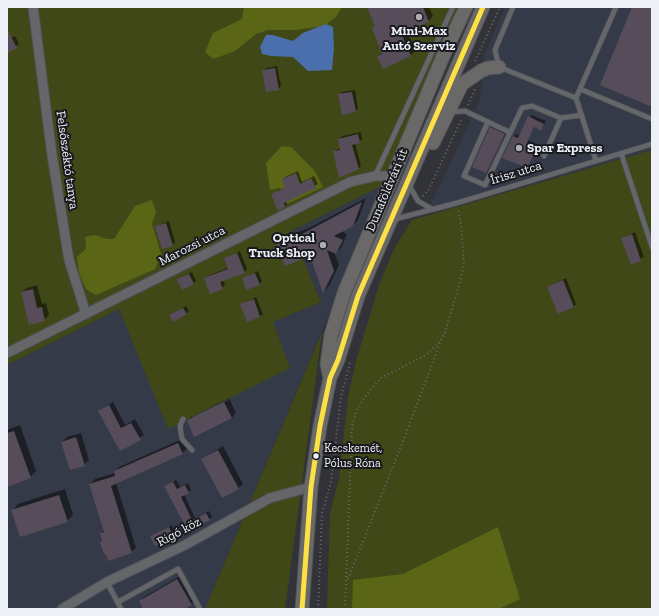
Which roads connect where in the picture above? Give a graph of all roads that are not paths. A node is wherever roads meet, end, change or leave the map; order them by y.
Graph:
1 (33, 7) edge
2 (453, 7) edge
3 (466, 7) edge
4 (483, 7) edge
5 (513, 7) edge
6 (616, 7) edge
7 (499, 67) junction
8 (580, 89) junction
9 (576, 98) junction
10 (448, 112) junction
11 (582, 115) junction
12 (561, 118) junction
13 (652, 119) edge
14 (488, 122) junction
15 (509, 132) junction
16 (426, 137) junction
17 (652, 144) edge
18 (621, 153) junction
19 (544, 156) dead end
20 (596, 161) junction
21 (375, 176) junction
22 (393, 176) junction
23 (409, 177) junction
24 (432, 209) junction
25 (391, 219) junction
26 (652, 247) edge
27 (86, 314) junction
28 (7, 353) edge
29 (330, 378) junction
30 (183, 419) dead end
31 (192, 450) dead end
32 (311, 487) junction
33 (107, 582) junction
34 (118, 602) junction
35 (62, 609) edge
36 (122, 609) edge
37 (200, 609) edge
38 (302, 609) edge

1 - 27 street, Felsőszéktó tanya
2 - 21 lane
3 - 22 main road, Dunaföldvári út
4 - 16 main road, Dunaföldvári út
5 - 7 lane
6 - 8 lane
7 - 9 lane
7 - 10 main road
8 - 9 lane
8 - 13 lane
9 - 11 lane
10 - 14 lane
10 - 23 main road
11 - 12 lane
11 - 20 lane
12 - 15 lane
12 - 19 lane
14 - 15 lane
14 - 15 lane
16 - 22 main road
16 - 23 main road, Dunaföldvári út
17 - 18 lane, Írisz utca
18 - 20 lane, Írisz utca
18 - 26 lane
20 - 24 lane, Írisz utca
21 - 22 street, Marozsi utca
21 - 27 street, Marozsi utca
22 - 29 main road, Dunaföldvári út
23 - 24 lane
23 - 25 main road, Dunaföldvári út
24 - 25 lane, Írisz utca
25 - 29 main road, Dunaföldvári út
27 - 28 street, Marozsi utca
29 - 32 main road, Dunaföldvári út
30 - 31 lane
32 - 33 street, Rigó köz
32 - 38 main road, Dunaföldvári út
33 - 34 lane
33 - 35 street, Rigó köz
34 - 36 lane
34 - 37 lane

